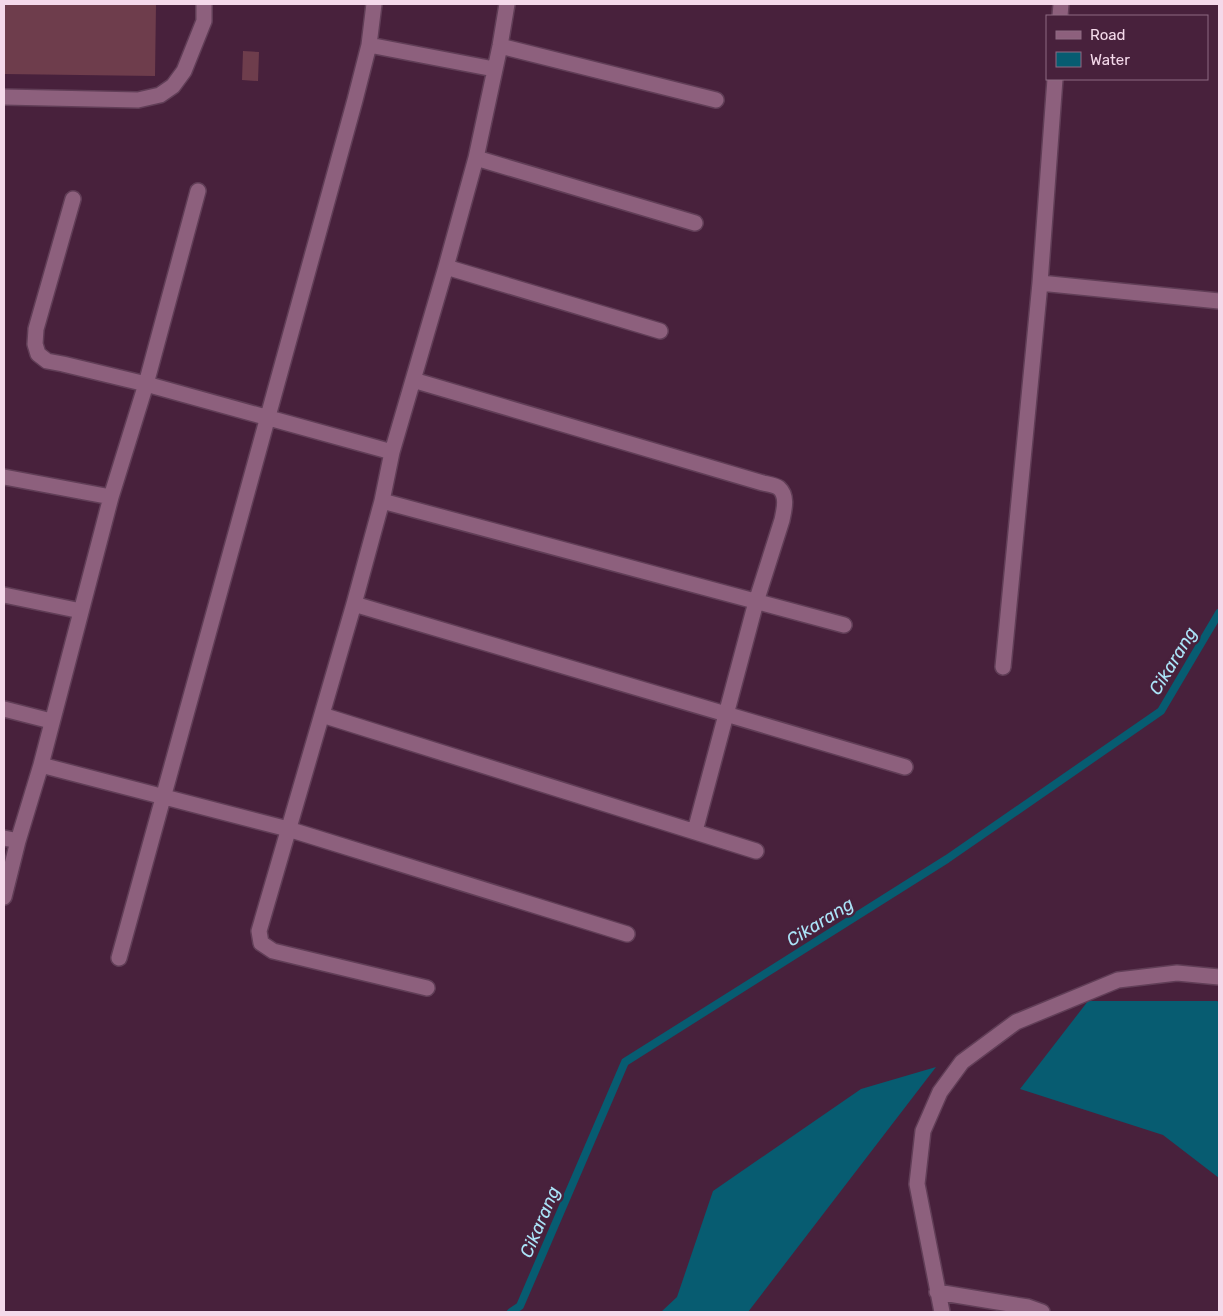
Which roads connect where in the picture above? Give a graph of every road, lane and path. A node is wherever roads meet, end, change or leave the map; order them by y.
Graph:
1 (204, 4) edge
2 (374, 4) edge
3 (507, 4) edge
4 (368, 45) junction
5 (500, 46) junction
6 (494, 69) junction
7 (1055, 80) edge
8 (4, 98) edge
9 (716, 100) dead end
10 (476, 158) junction
11 (198, 191) dead end
12 (73, 199) dead end
13 (695, 223) dead end
14 (446, 267) junction
15 (1040, 283) junction
16 (1219, 301) edge
17 (660, 331) dead end
18 (413, 380) junction
19 (146, 384) junction
20 (267, 417) junction
21 (392, 452) junction
22 (4, 477) edge
23 (111, 497) junction
24 (382, 502) junction
25 (4, 595) edge
26 (756, 602) junction
27 (354, 604) junction
28 (81, 611) junction
29 (844, 624) dead end
30 (1003, 667) dead end
31 (4, 709) edge
32 (726, 714) junction
33 (322, 715) junction
34 (51, 721) junction
35 (41, 765) junction
36 (905, 768) dead end
37 (164, 796) junction
38 (288, 829) junction
39 (695, 831) junction
40 (11, 840) edge
41 (756, 851) dead end
42 (4, 897) edge
43 (627, 934) dead end
44 (119, 958) dead end
45 (1219, 977) edge
46 (427, 988) dead end
47 (937, 1292) junction
48 (942, 1312) edge
49 (1042, 1312) edge

1 - 8 street
2 - 4 street
3 - 5 street
4 - 6 street
4 - 20 street
5 - 6 street
5 - 9 street
6 - 10 street
7 - 15 street
10 - 13 street
10 - 14 street
11 - 19 street
12 - 19 street
14 - 17 street
14 - 18 street
15 - 16 street
15 - 30 street
18 - 21 street
18 - 26 street
19 - 20 street
19 - 23 street
20 - 21 street
20 - 37 street
21 - 24 street
22 - 23 street
23 - 28 street
24 - 26 street
24 - 27 street
25 - 28 street
26 - 29 street
26 - 32 street
27 - 32 street
27 - 33 street
28 - 34 street
31 - 34 street
32 - 36 street
32 - 39 street
33 - 38 street
33 - 39 street
34 - 35 street
35 - 37 street
35 - 40 street
37 - 38 street
37 - 44 street
38 - 43 street
38 - 46 street
39 - 41 street
40 - 42 street
45 - 47 street
47 - 48 street
47 - 49 street

